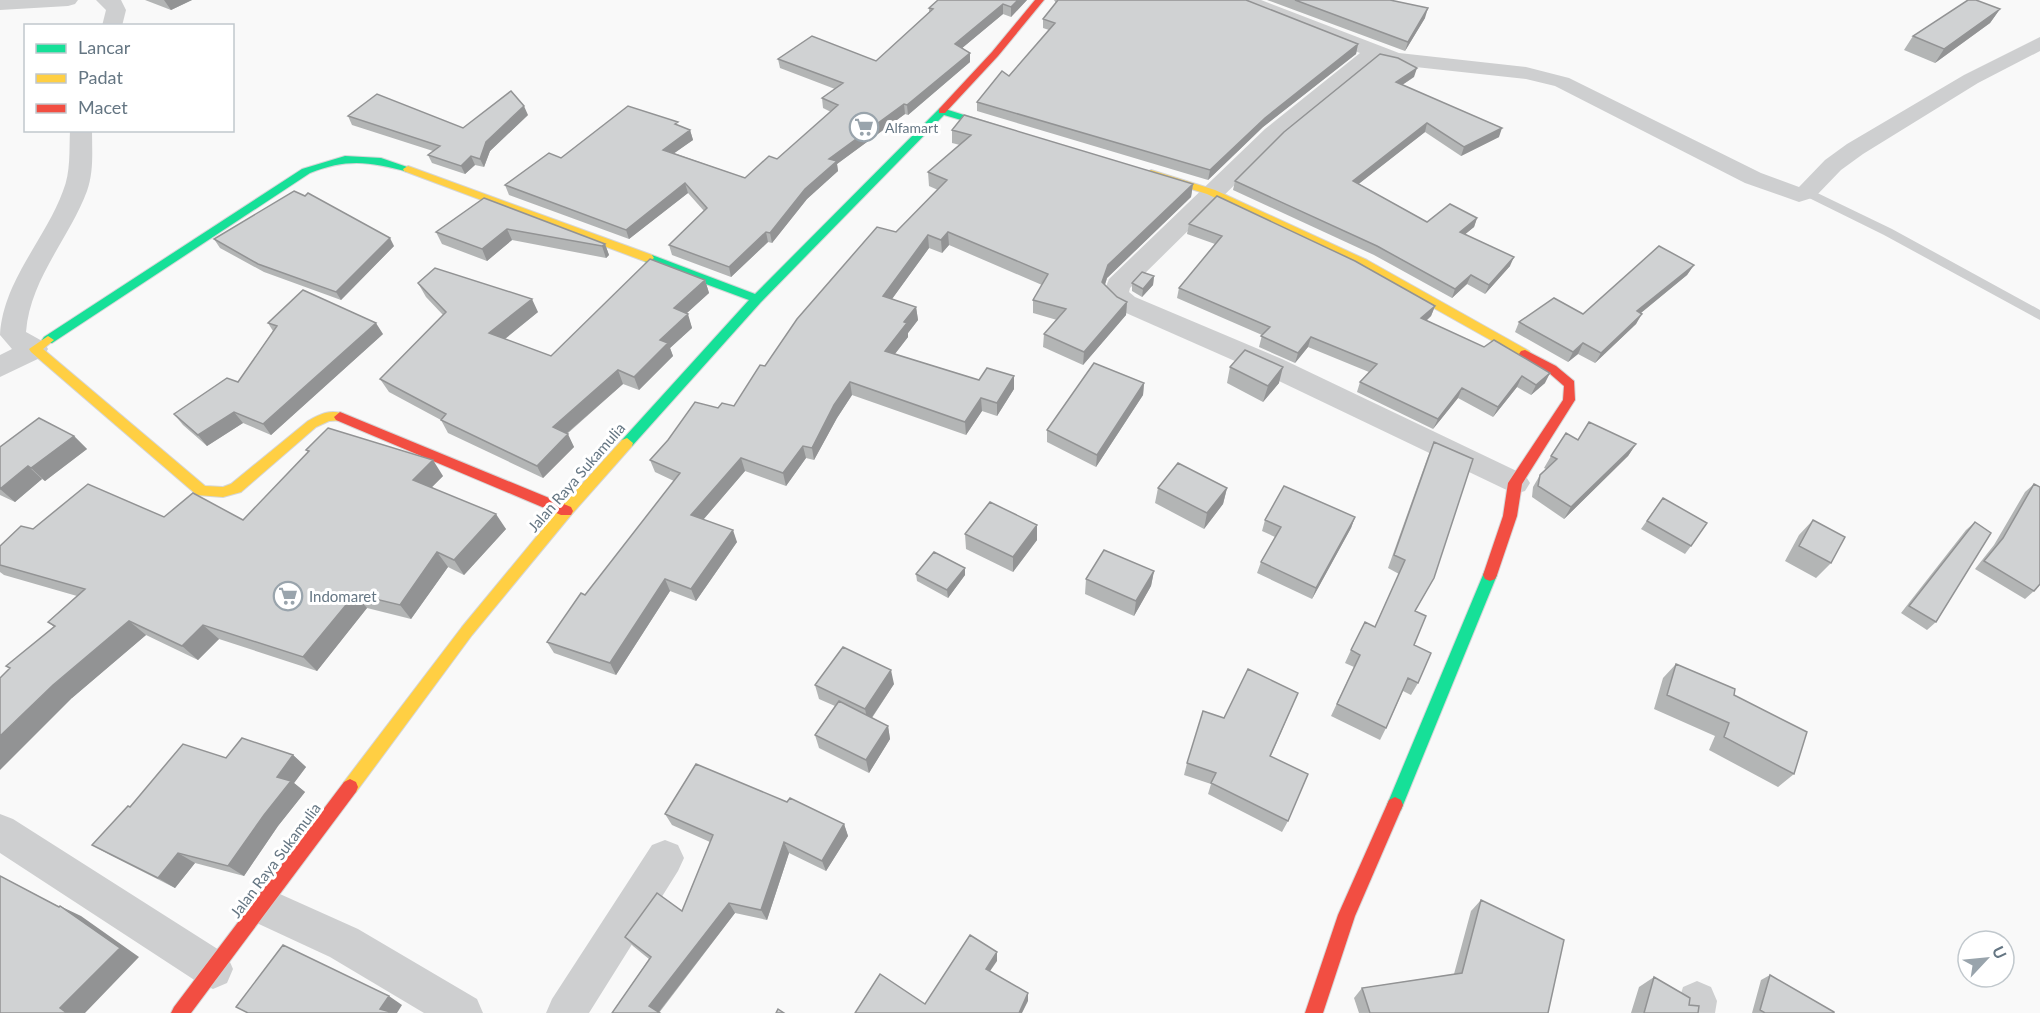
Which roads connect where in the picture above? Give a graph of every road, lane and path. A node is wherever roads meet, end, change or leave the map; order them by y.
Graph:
1 (68, 0) edge
2 (106, 0) edge
3 (1040, 0) edge
4 (1244, 0) edge
5 (0, 4) edge
6 (112, 24) edge
7 (2040, 43) edge
8 (1374, 52) junction
9 (942, 111) junction
10 (81, 132) edge
11 (1020, 134) edge
12 (1132, 168) edge
13 (1211, 192) junction
14 (1807, 192) junction
15 (758, 299) junction
16 (2040, 316) edge
17 (35, 349) junction
18 (0, 367) edge
19 (1515, 483) junction
20 (566, 512) junction
21 (0, 832) edge
22 (665, 858) dead end
23 (262, 906) junction
24 (213, 969) junction
25 (180, 1013) edge
26 (464, 1013) edge
27 (566, 1013) edge
28 (1314, 1013) edge

1 - 5 street
2 - 6 street
3 - 9 street, Jalan Raya Sukamulia
4 - 8 street
7 - 14 street
8 - 13 street
8 - 14 street
9 - 11 street
9 - 15 street, Jalan Raya Sukamulia
10 - 17 street
12 - 13 street
13 - 19 street
13 - 19 street
14 - 16 lane
15 - 17 street
15 - 20 street, Jalan Raya Sukamulia
17 - 18 street
17 - 20 street
19 - 28 street
20 - 23 street, Jalan Raya Sukamulia
21 - 24 street
22 - 27 street
23 - 24 street, Jalan Raya Sukamulia
23 - 26 street
24 - 25 street, Jalan Raya Sukamulia

